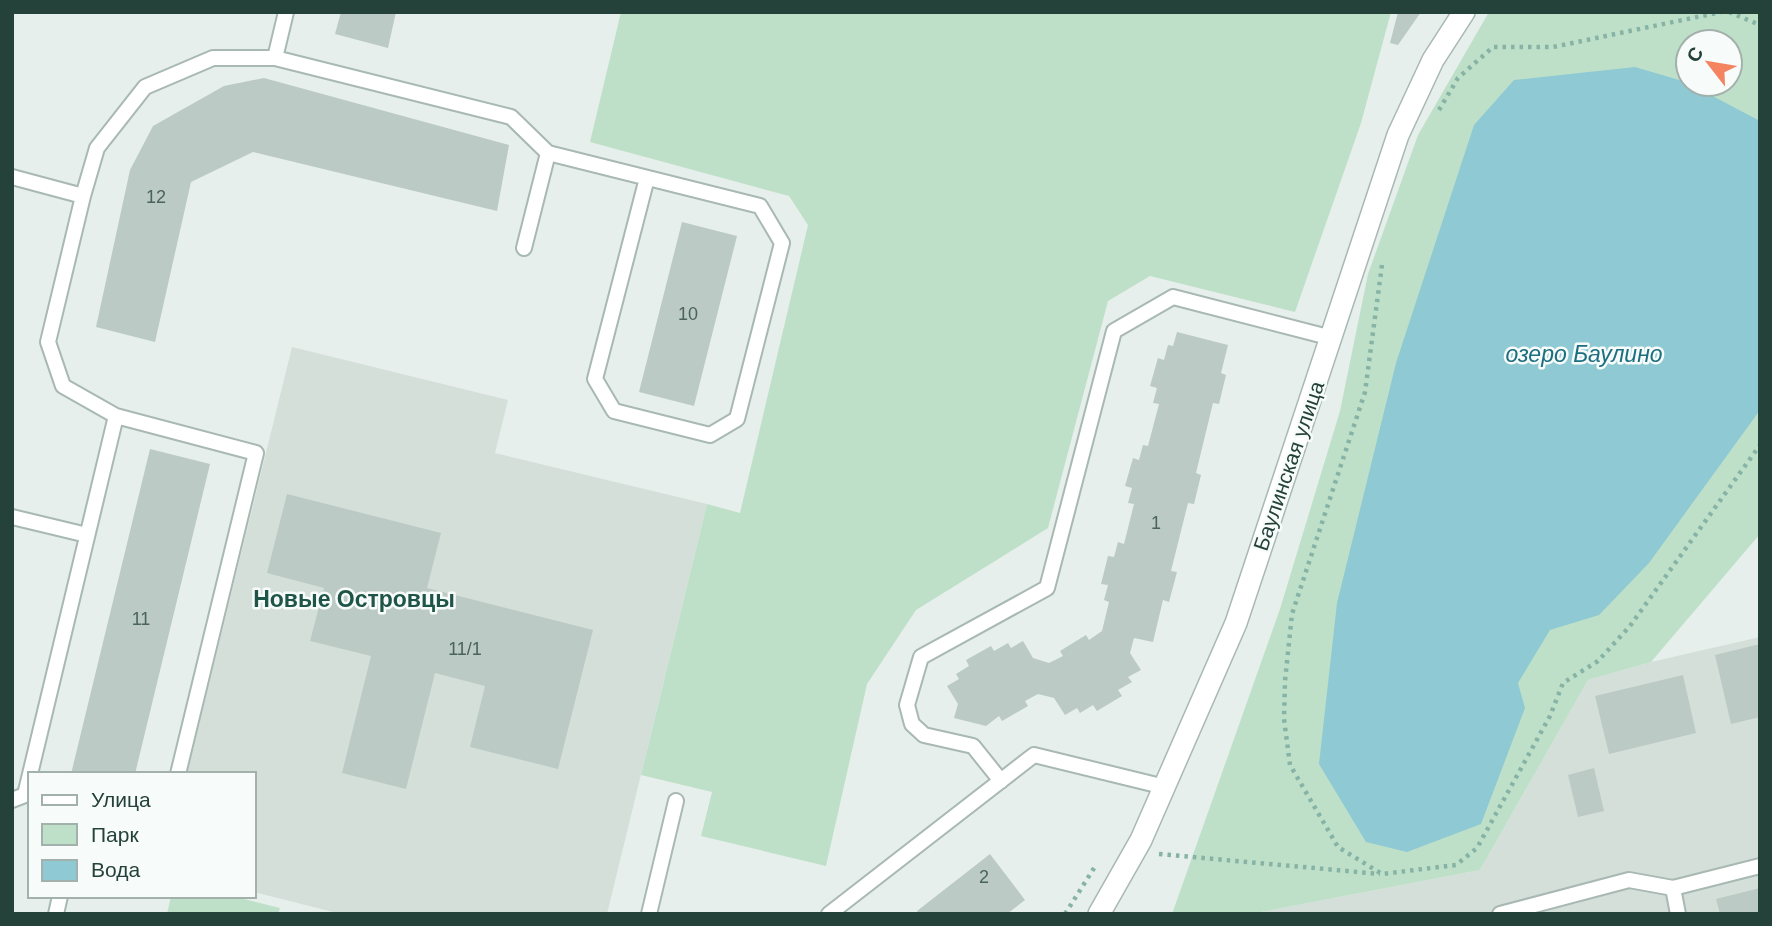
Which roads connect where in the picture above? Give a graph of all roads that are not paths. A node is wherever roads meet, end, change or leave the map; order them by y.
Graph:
1 (286, 12) edge
2 (1464, 12) edge
3 (275, 58) junction
4 (548, 153) junction
5 (12, 177) edge
6 (647, 178) junction
7 (83, 197) junction
8 (524, 248) dead end
9 (1332, 338) junction
10 (116, 416) junction
11 (12, 517) edge
12 (87, 535) junction
13 (28, 772) edge
14 (178, 772) edge
15 (28, 773) edge
16 (1001, 781) junction
17 (1165, 787) junction
18 (22, 797) edge
19 (676, 801) dead end
20 (1760, 866) edge
21 (1673, 888) junction
22 (649, 914) edge
23 (830, 914) edge
24 (1098, 914) edge
25 (1500, 914) edge
26 (1678, 914) edge

1 - 3 lane
2 - 9 street, Баулинская улица
3 - 4 lane
3 - 7 lane
4 - 6 lane
4 - 8 lane
5 - 7 lane
6 - 6 lane
7 - 10 lane
9 - 16 lane
9 - 17 street, Баулинская улица
10 - 12 lane
10 - 14 lane
11 - 12 lane
12 - 13 lane
15 - 18 lane
16 - 17 lane
16 - 23 lane
17 - 24 street, Баулинская улица
19 - 22 lane
20 - 21 lane
21 - 25 lane
21 - 26 lane

